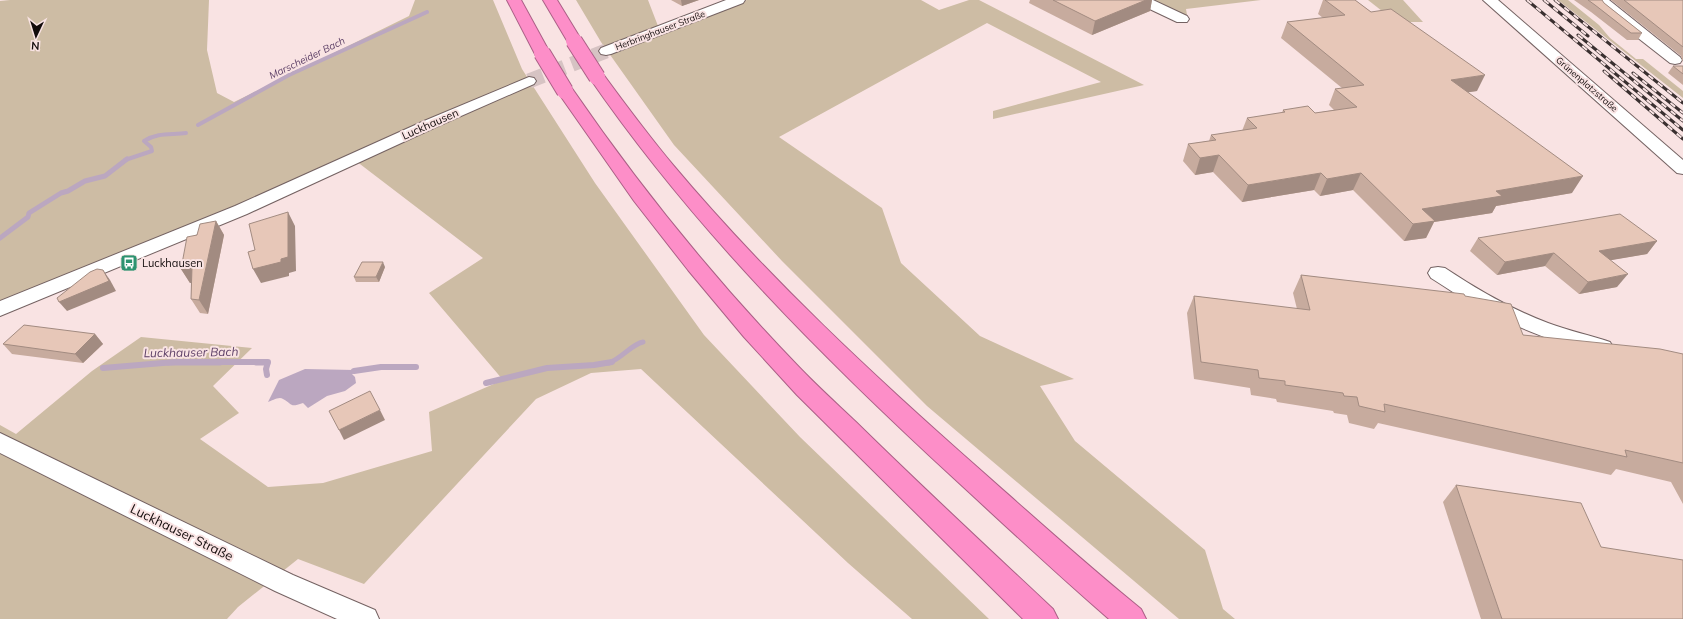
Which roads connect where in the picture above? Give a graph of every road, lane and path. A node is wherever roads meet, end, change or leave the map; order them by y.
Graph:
1 (514, 0) edge
2 (550, 0) edge
3 (738, 0) edge
4 (1142, 0) edge
5 (1490, 0) edge
6 (1602, 0) edge
7 (1182, 19) dead end
8 (606, 51) tunnel mouth
9 (1676, 60) dead end
10 (530, 81) tunnel mouth
11 (1683, 169) edge
12 (1438, 273) dead end
13 (0, 309) edge
14 (1624, 351) edge
15 (0, 442) edge
16 (366, 619) edge
17 (1043, 619) edge
18 (1131, 619) edge

1 - 17 highway, bridge
2 - 18 highway, bridge
3 - 8 street, Herbringhauser Straße
4 - 7 street
5 - 11 street, Grünenplatzstraße
6 - 9 street
10 - 13 street, Luckhausen
12 - 14 street
15 - 16 street, Luckhauser Straße

